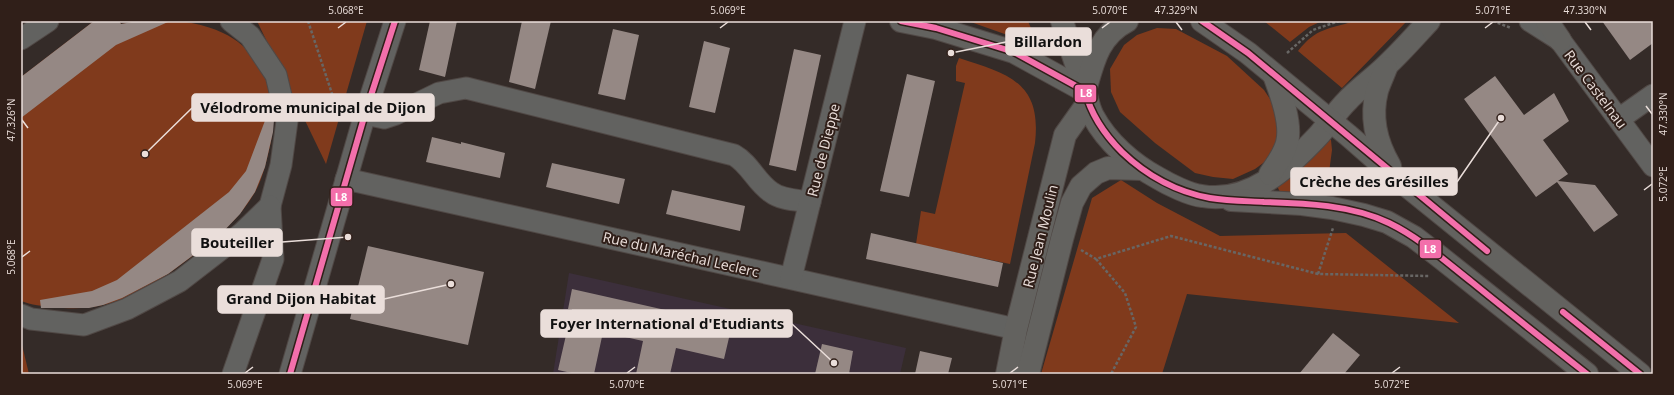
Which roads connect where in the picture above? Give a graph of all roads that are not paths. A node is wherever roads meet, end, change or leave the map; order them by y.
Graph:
1 (48, 21) edge
2 (231, 21) edge
3 (394, 21) edge
4 (855, 21) edge
5 (901, 21) edge
6 (1062, 21) edge
7 (1127, 21) edge
8 (1202, 21) edge
9 (1429, 21) edge
10 (1530, 21) edge
11 (1547, 21) edge
12 (21, 39) edge
13 (1560, 40) junction
14 (1387, 65) junction
15 (1274, 75) junction
16 (1653, 95) edge
17 (1086, 97) junction
18 (365, 114) junction
19 (1620, 120) junction
20 (1331, 121) junction
21 (1653, 166) edge
22 (1142, 169) junction
23 (1397, 178) junction
24 (346, 179) junction
25 (1264, 181) junction
26 (1202, 196) junction
27 (810, 202) junction
28 (270, 206) junction
29 (792, 278) junction
30 (21, 315) edge
31 (1016, 329) junction
32 (233, 374) edge
33 (290, 374) edge
34 (1007, 374) edge
35 (1028, 374) edge
36 (1587, 374) edge
37 (1640, 374) edge

1 - 12 street
2 - 28 street
3 - 18 street
4 - 27 street, Rue de Dieppe
5 - 17 main road
6 - 17 main road
7 - 17 main road, Rue Jean Moulin
8 - 15 main road
9 - 14 main road
10 - 13 street, Rue Castelnau
11 - 13 main road
13 - 19 street, Rue Castelnau
14 - 20 main road
14 - 23 main road
15 - 20 main road
15 - 25 main road
16 - 19 street
17 - 22 main road
17 - 31 main road, Rue Jean Moulin
18 - 24 street
18 - 27 street
19 - 21 street, Rue Castelnau
20 - 23 main road
20 - 25 main road
22 - 26 main road
22 - 35 main road, Rue Jean Moulin
23 - 37 main road
24 - 29 street, Rue du Maréchal Leclerc
24 - 33 street
25 - 26 main road
26 - 36 main road
27 - 29 street, Rue de Dieppe
28 - 30 street
28 - 32 street
29 - 31 street, Rue du Maréchal Leclerc
31 - 34 main road, Rue Jean Moulin

